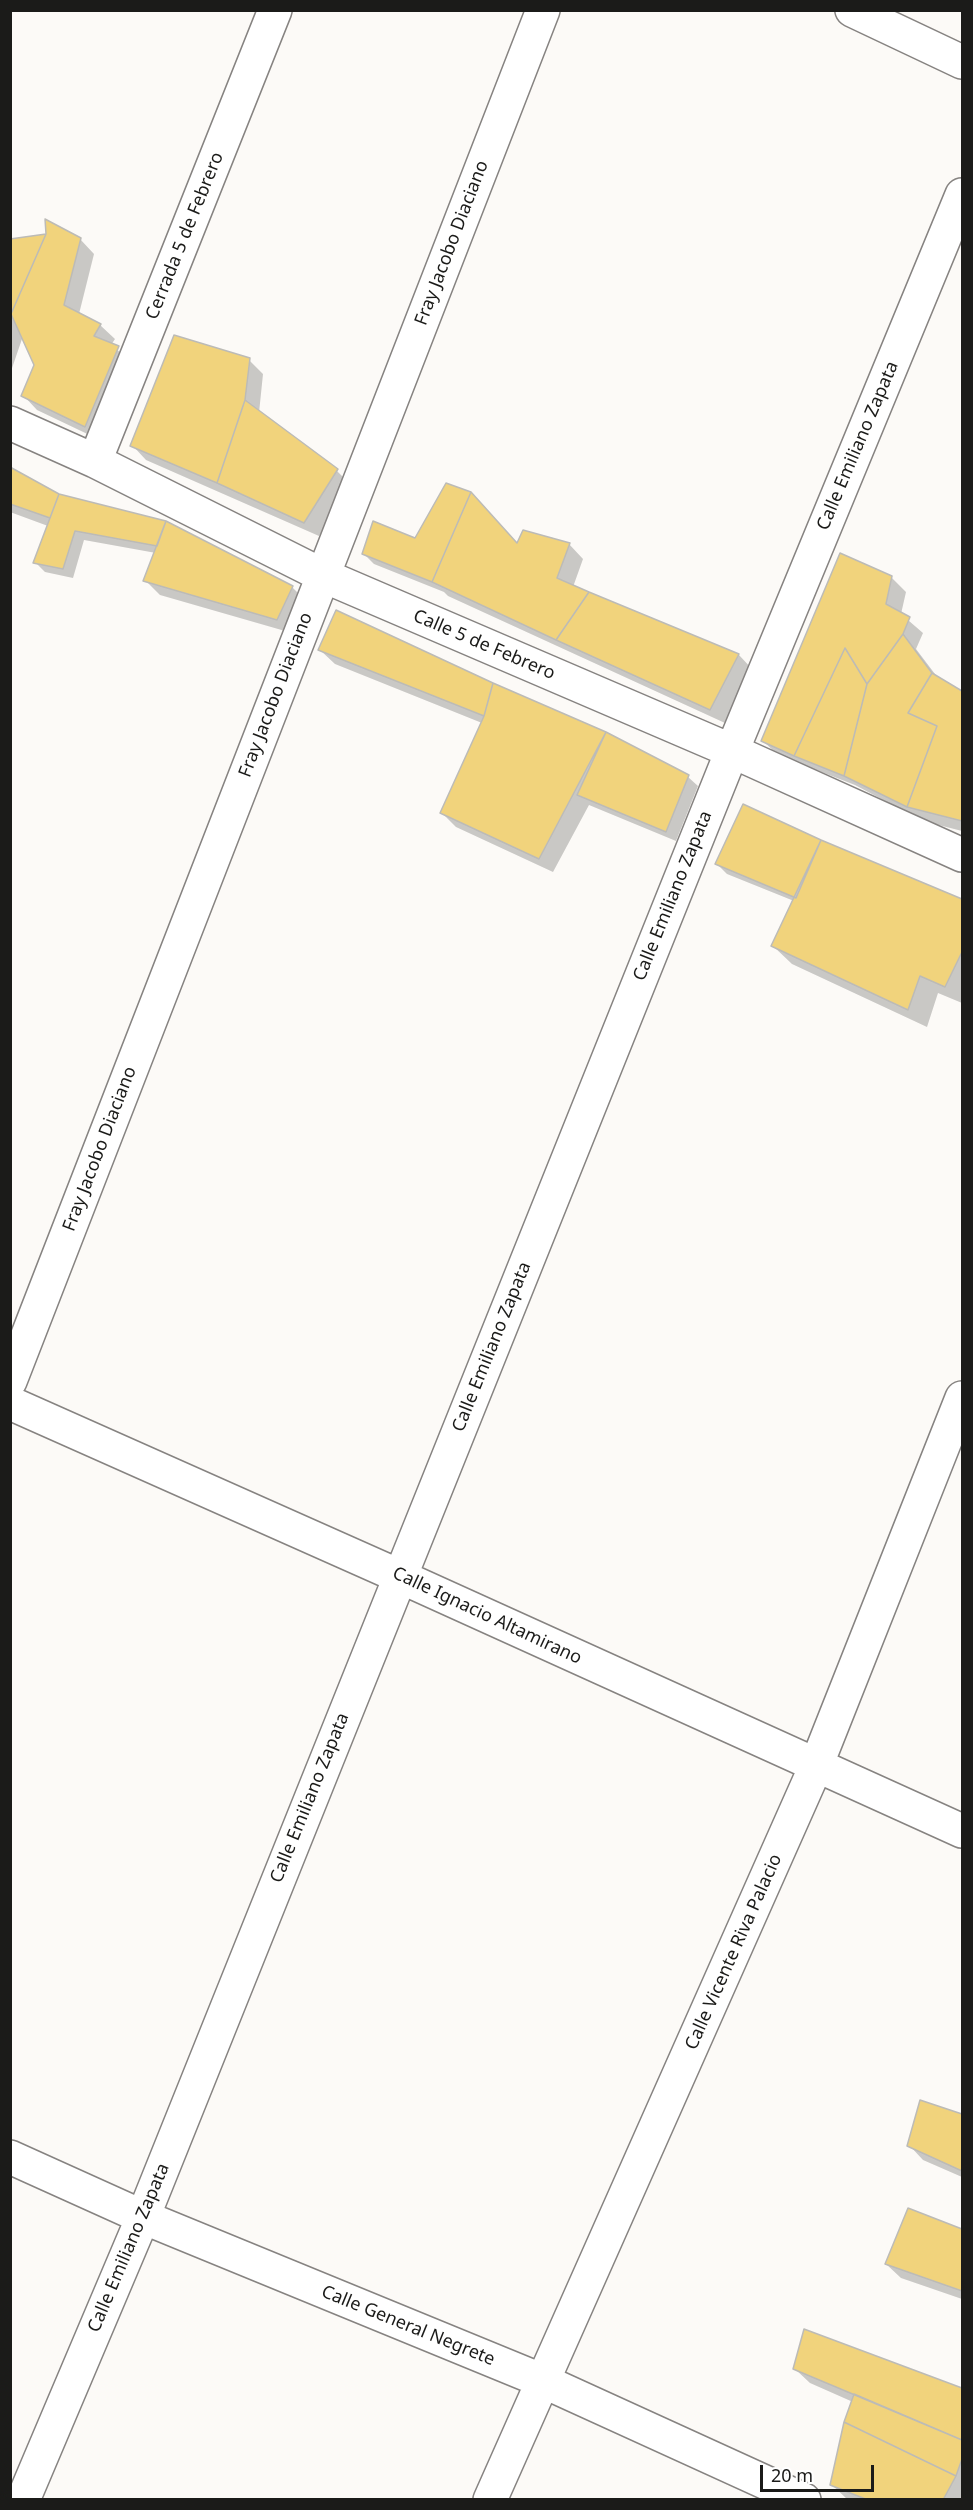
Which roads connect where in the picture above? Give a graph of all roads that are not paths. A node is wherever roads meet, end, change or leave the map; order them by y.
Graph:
1 (275, 10) edge
2 (543, 10) edge
3 (852, 10) edge
4 (963, 62) edge
5 (963, 195) edge
6 (10, 423) edge
7 (94, 461) junction
8 (322, 575) junction
9 (732, 751) junction
10 (963, 855) edge
11 (10, 1381) edge
12 (963, 1398) edge
13 (10, 1403) edge
14 (399, 1575) junction
15 (816, 1766) junction
16 (963, 1832) edge
17 (10, 2157) edge
18 (142, 2217) junction
19 (543, 2381) junction
20 (23, 2499) edge
21 (490, 2499) edge
22 (804, 2499) edge

1 - 7 street, Cerrada 5 de Febrero
2 - 8 street, Fray Jacobo Diaciano
3 - 4 street
5 - 9 street, Calle Emiliano Zapata
6 - 7 street, Calle 5 de Febrero
7 - 8 street, Calle 5 de Febrero
8 - 9 street, Calle 5 de Febrero
8 - 11 street, Fray Jacobo Diaciano
9 - 10 street, Calle 5 de Febrero
9 - 14 street, Calle Emiliano Zapata
12 - 15 street, Calle Vicente Riva Palacio
13 - 14 street, Calle Ignacio Altamirano
14 - 15 street, Calle Ignacio Altamirano
14 - 18 street, Calle Emiliano Zapata
15 - 16 street, Calle Ignacio Altamirano
15 - 19 street, Calle Vicente Riva Palacio
17 - 18 street, Calle General Negrete
18 - 19 street, Calle General Negrete
18 - 20 street, Calle Emiliano Zapata
19 - 21 street, Calle Vicente Riva Palacio
19 - 22 street, Calle General Negrete

